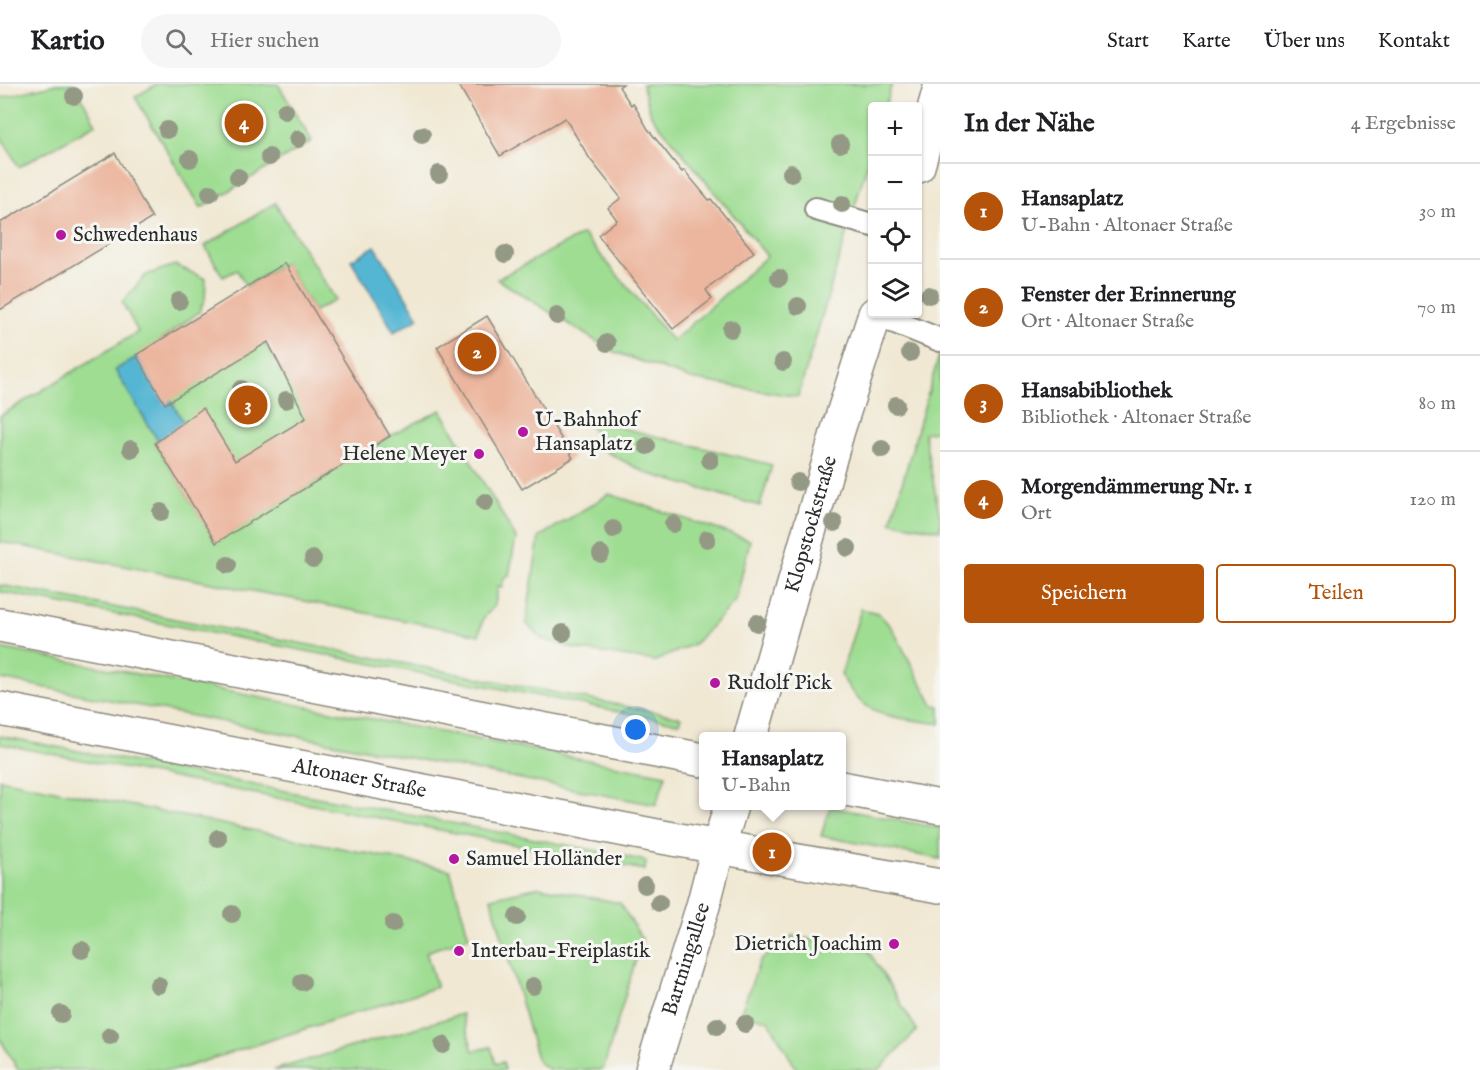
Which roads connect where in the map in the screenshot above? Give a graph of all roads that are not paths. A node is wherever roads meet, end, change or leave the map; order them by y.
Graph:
1 (940, 88) edge
2 (921, 156) edge
3 (816, 209) dead end
4 (868, 224) edge
5 (874, 318) edge
6 (887, 318) edge
7 (940, 340) edge
8 (0, 624) edge
9 (0, 709) edge
10 (752, 732) edge
11 (699, 759) edge
12 (846, 789) edge
13 (940, 807) edge
14 (730, 810) edge
15 (718, 848) junction
16 (940, 886) edge
17 (652, 1070) edge

1 - 2 main road
3 - 4 lane
5 - 10 main road, Klopstockstraße
6 - 7 lane
8 - 11 main road
9 - 15 main road, Altonaer Straße
12 - 13 main road
14 - 15 main road
15 - 16 main road, Altonaer Straße
15 - 17 main road, Bartningallee

